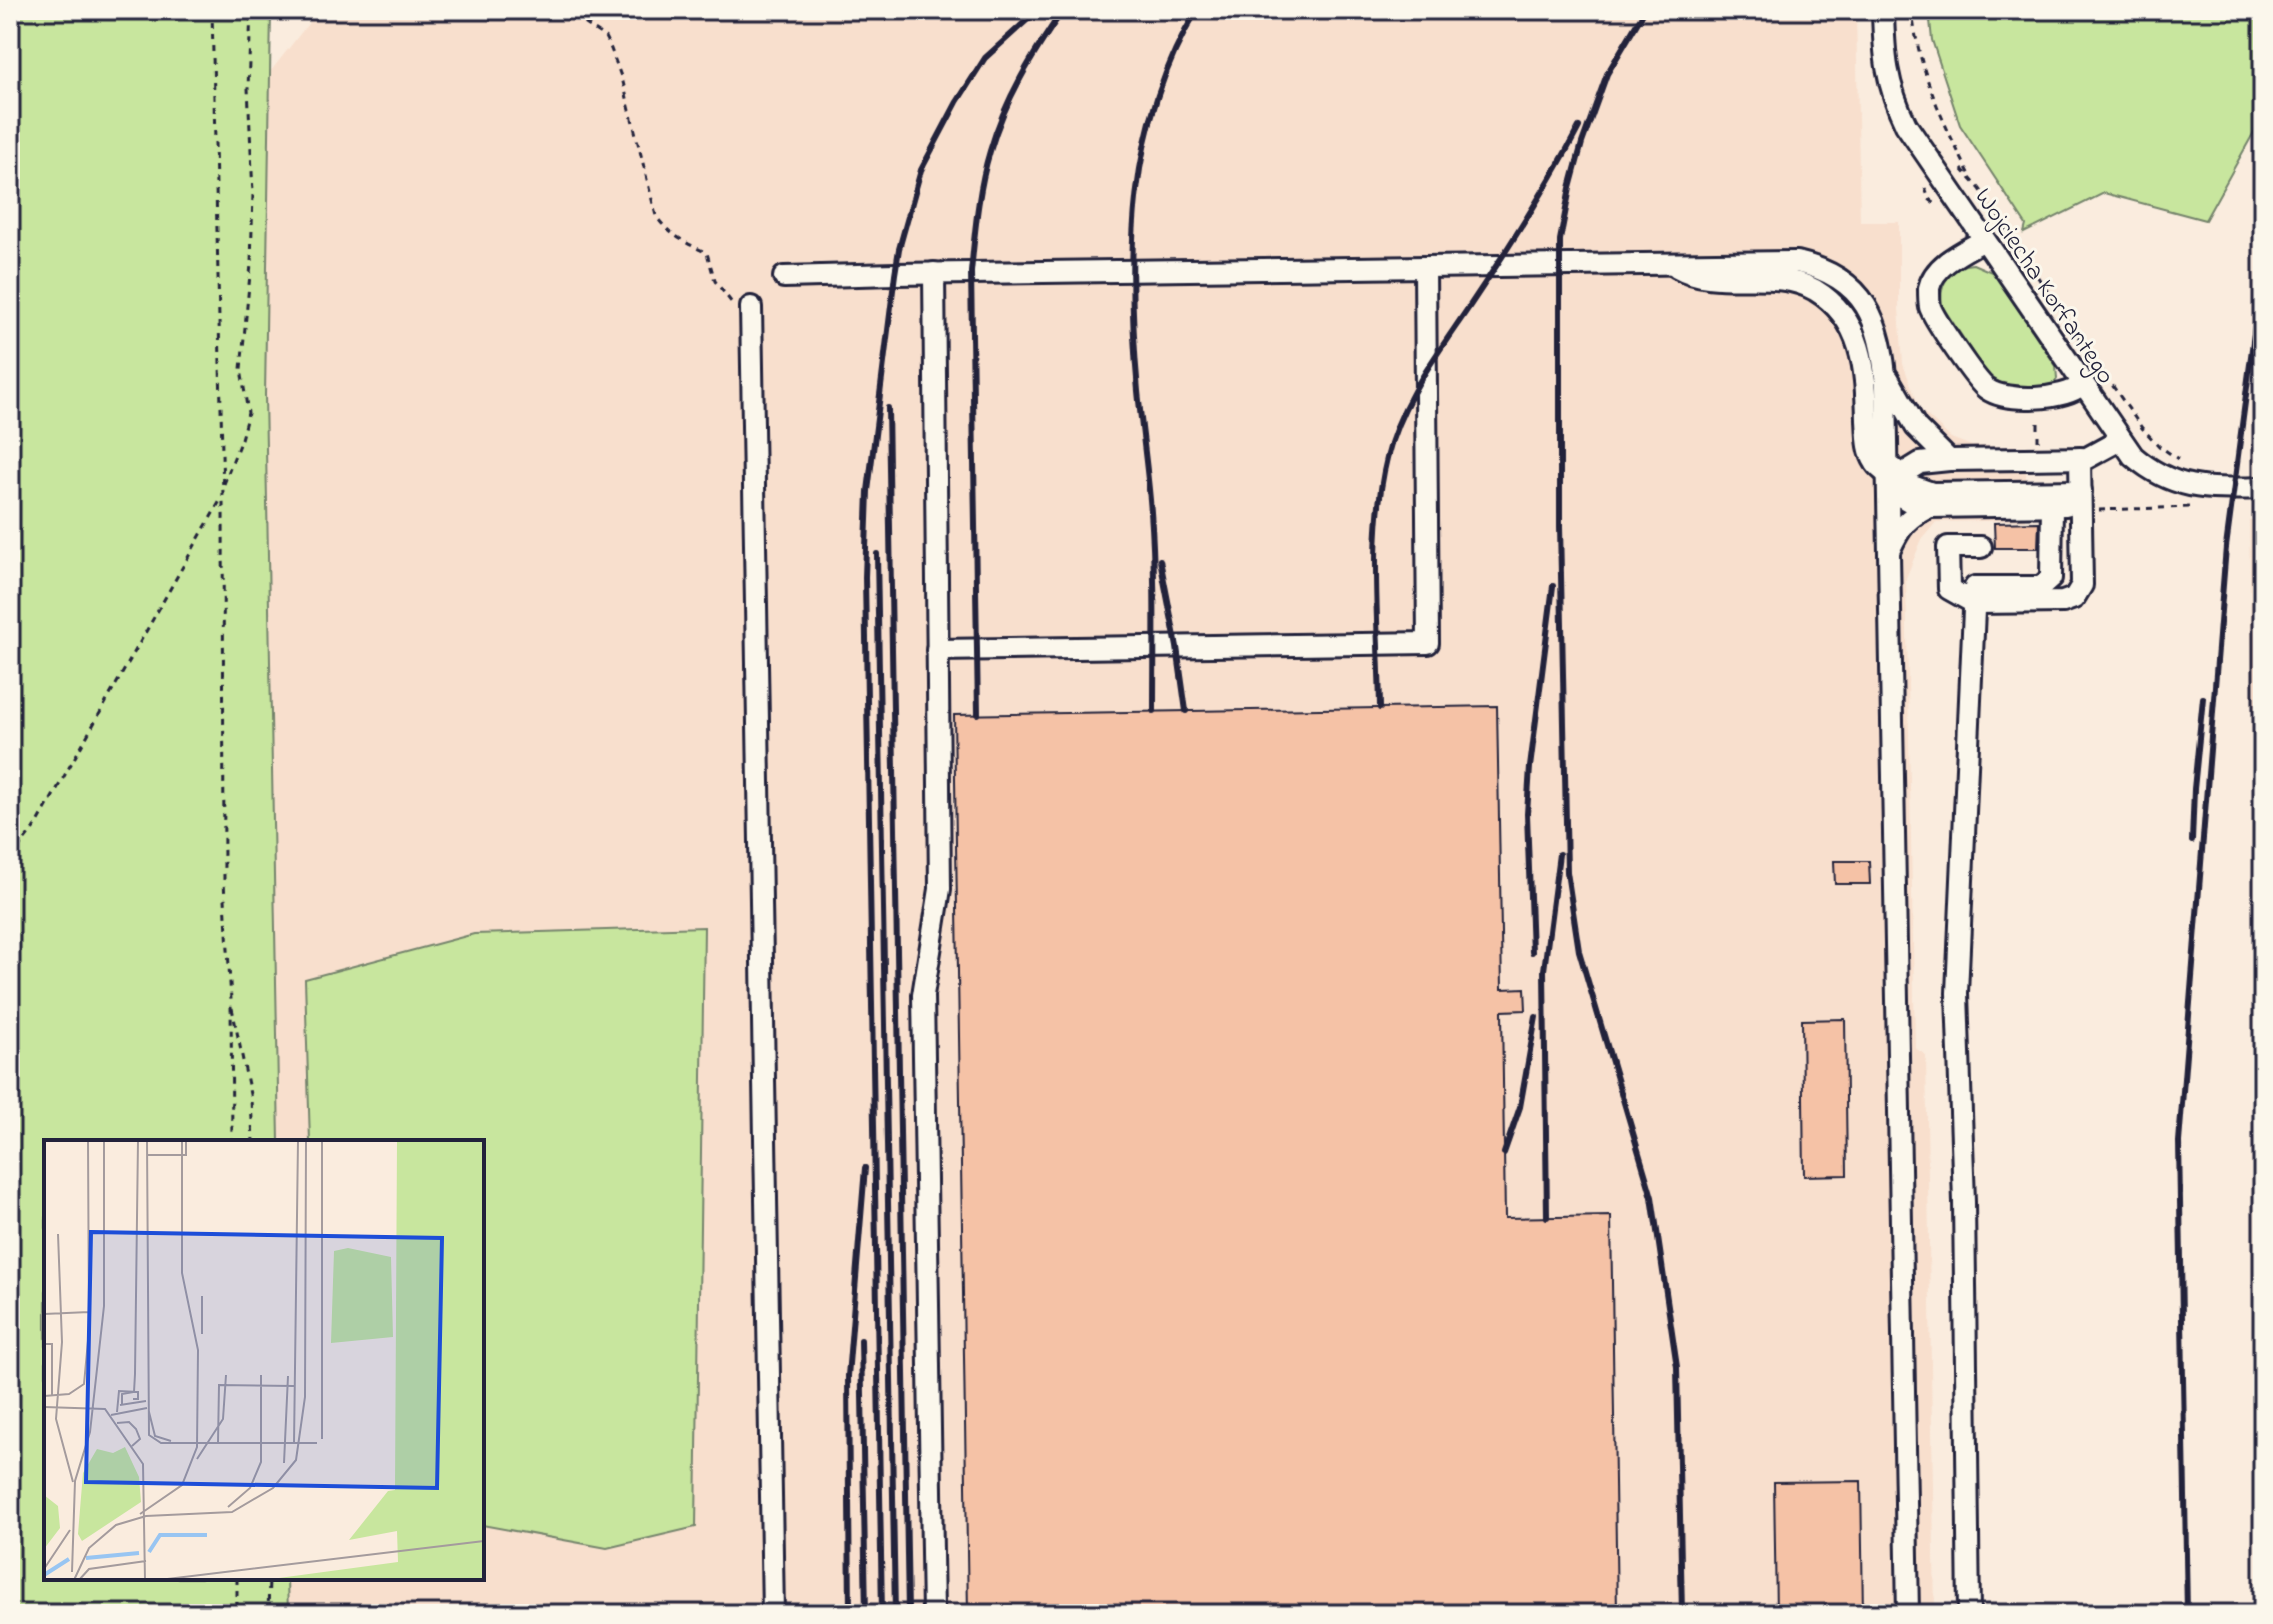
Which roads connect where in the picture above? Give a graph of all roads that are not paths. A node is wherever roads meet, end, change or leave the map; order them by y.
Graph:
1 (1883, 10) edge
2 (1984, 240) junction
3 (1668, 262) junction
4 (1425, 267) junction
5 (934, 273) junction
6 (784, 277) dead end
7 (751, 307) road end
8 (1885, 370) junction
9 (2082, 385) junction
10 (2120, 440) junction
11 (2080, 458) junction
12 (1949, 460) junction
13 (1893, 486) junction
14 (2263, 488) edge
15 (1931, 500) junction
16 (2081, 500) junction
17 (2052, 505) junction
18 (1981, 547) dead end
19 (1890, 550) junction
20 (1974, 603) junction
21 (937, 650) junction
22 (773, 1614) edge
23 (933, 1614) edge
24 (1908, 1614) edge
25 (1969, 1614) edge

1 - 2 street, Wojciecha Korfantego
2 - 9 street, Wojciecha Korfantego
2 - 9 street
3 - 4 street
3 - 8 street
3 - 13 street
4 - 5 street
4 - 21 street
5 - 6 street
5 - 21 street
7 - 22 street
8 - 12 street
8 - 13 street
9 - 10 street, Wojciecha Korfantego
10 - 11 street
10 - 14 street, Wojciecha Korfantego
11 - 12 street
11 - 16 street
12 - 13 street
13 - 15 street
13 - 19 street
15 - 16 street
15 - 17 street
15 - 19 street
16 - 17 street
16 - 20 street
17 - 20 street
18 - 20 street
19 - 24 street
20 - 25 street
21 - 23 street

